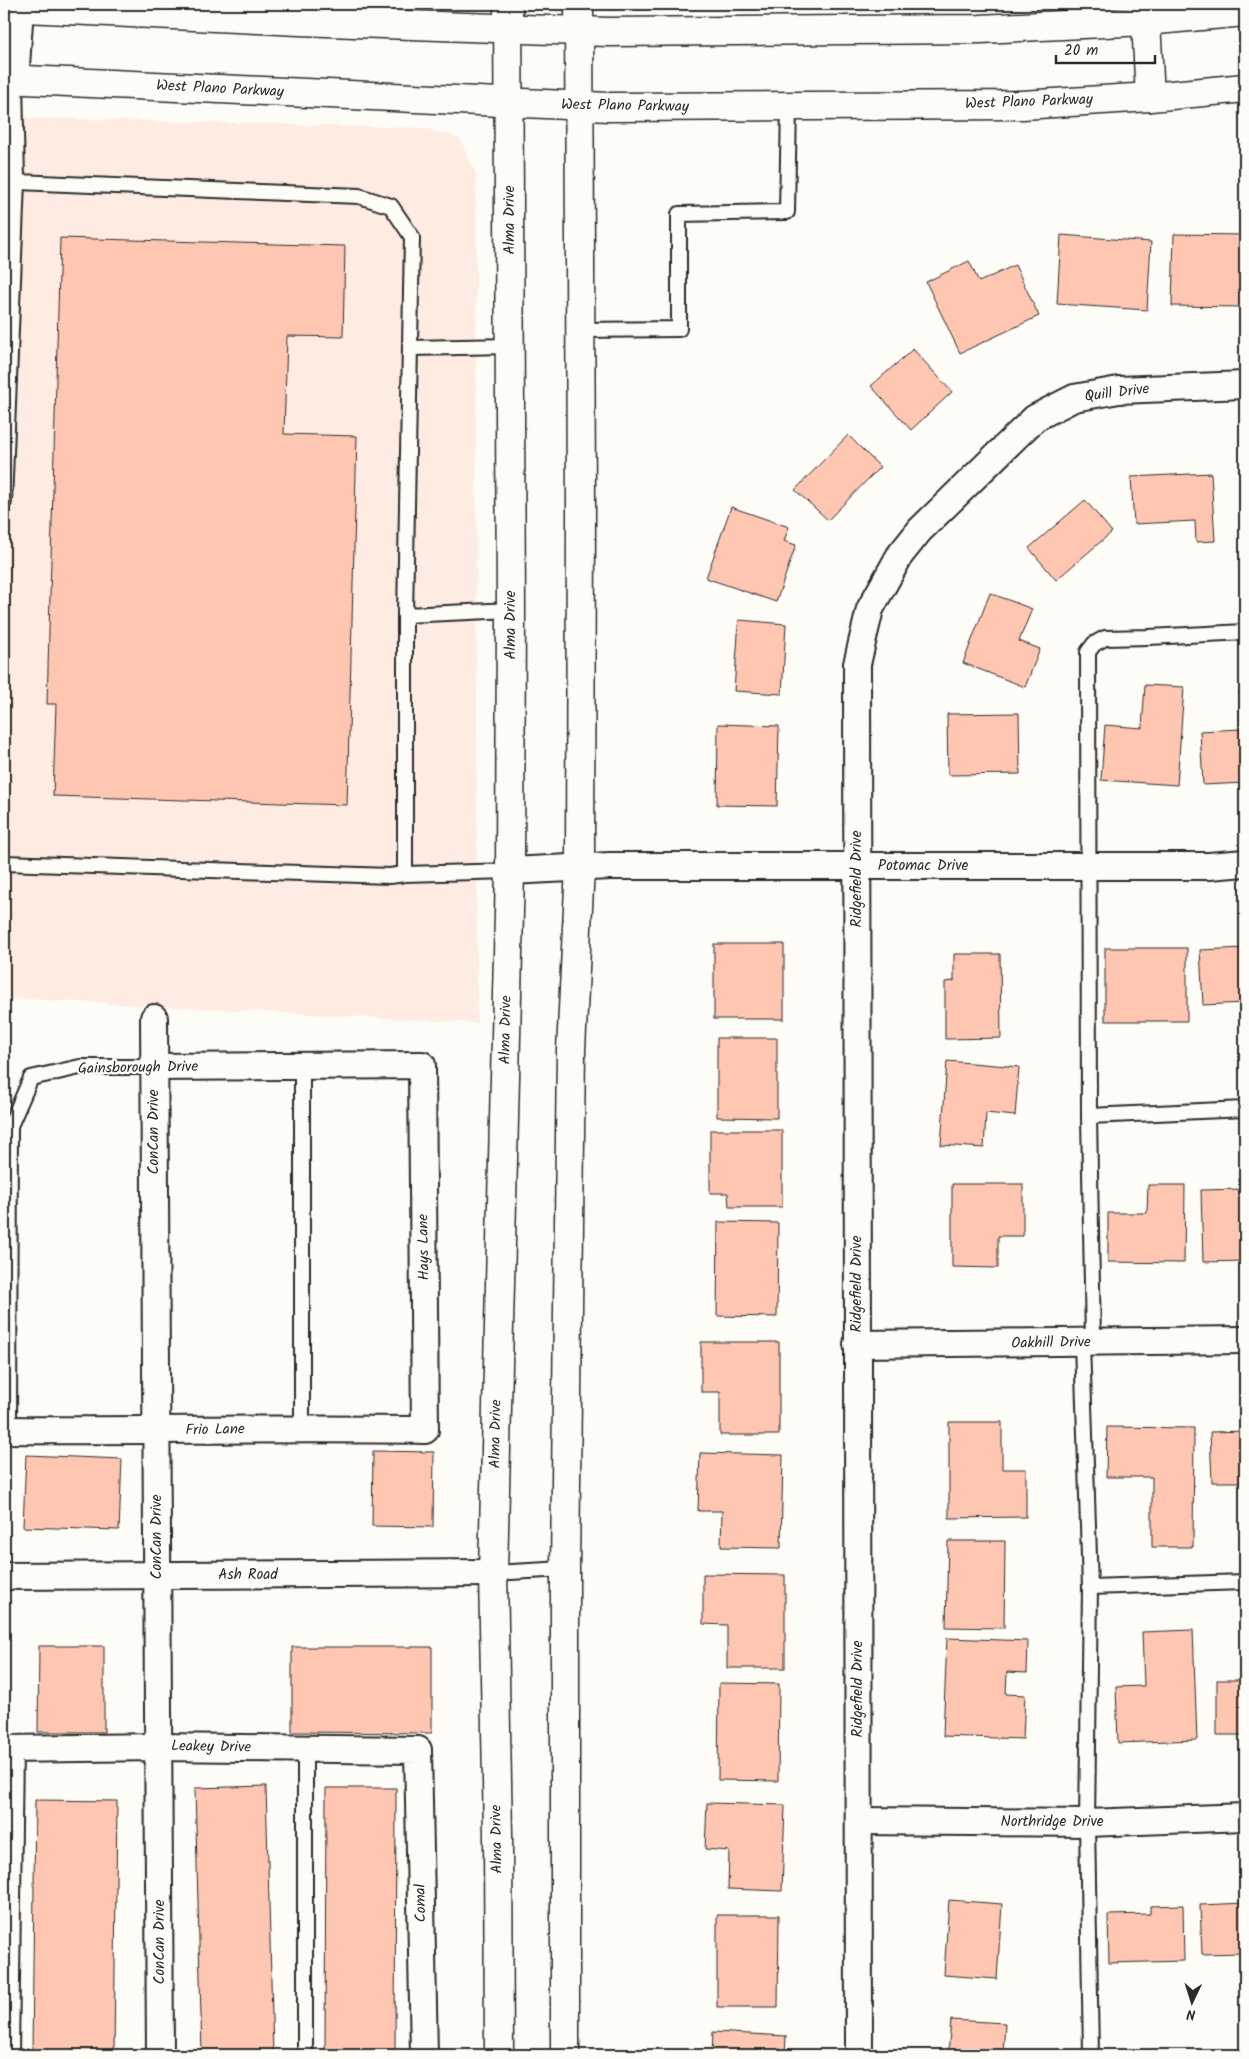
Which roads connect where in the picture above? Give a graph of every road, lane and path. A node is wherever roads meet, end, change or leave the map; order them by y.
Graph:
1 (579, 4) edge
2 (16, 5) edge
3 (1145, 12) edge
4 (1245, 12) edge
5 (508, 17) edge
6 (579, 32) junction
7 (9, 80) edge
8 (1245, 88) edge
9 (1150, 97) junction
10 (508, 103) junction
11 (579, 106) junction
12 (789, 106) junction
13 (11, 182) edge
14 (580, 330) junction
15 (510, 346) junction
16 (410, 348) junction
17 (1245, 385) edge
18 (5, 436) edge
19 (4, 502) edge
20 (920, 530) joint
21 (511, 610) junction
22 (405, 615) junction
23 (1245, 632) edge
24 (4, 863) edge
25 (1245, 863) edge
26 (857, 866) junction
27 (1088, 866) junction
28 (580, 867) junction
29 (510, 871) junction
30 (405, 874) junction
31 (154, 1018) dead end
32 (302, 1065) junction
33 (422, 1065) joint
34 (154, 1067) junction
35 (1245, 1109) edge
36 (1089, 1116) junction
37 (1245, 1340) edge
38 (1087, 1342) junction
39 (858, 1344) junction
40 (302, 1428) junction
41 (6, 1430) edge
42 (425, 1430) joint
43 (156, 1431) junction
44 (566, 1569) junction
45 (493, 1573) junction
46 (4, 1576) edge
47 (157, 1576) junction
48 (1245, 1582) edge
49 (1090, 1587) junction
50 (159, 1747) junction
51 (306, 1748) junction
52 (9, 1749) edge
53 (418, 1750) joint
54 (1245, 1817) edge
55 (858, 1821) junction
56 (1087, 1823) junction
57 (11, 2055) edge
58 (160, 2055) edge
59 (305, 2055) edge
60 (424, 2055) edge
61 (499, 2055) edge
62 (566, 2055) edge
63 (859, 2055) edge
64 (1091, 2055) edge

1 - 6 main road
2 - 5 main road
2 - 7 street
3 - 4 main road
3 - 6 main road
3 - 9 main road
5 - 6 main road
5 - 10 main road, Alma Drive
6 - 11 main road
7 - 10 main road, West Plano Parkway
7 - 13 lane
8 - 9 main road, West Plano Parkway
9 - 12 main road, West Plano Parkway
10 - 11 main road, West Plano Parkway
10 - 15 main road, Alma Drive
11 - 12 main road, West Plano Parkway
11 - 14 main road
12 - 14 lane
13 - 16 lane
13 - 18 lane
14 - 28 main road
15 - 16 lane
15 - 21 main road, Alma Drive
16 - 22 lane
17 - 20 street, Quill Drive
18 - 19 lane
20 - 26 street, Ridgefield Drive
21 - 22 lane
21 - 29 main road, Alma Drive
22 - 30 lane
23 - 27 lane
24 - 30 lane
25 - 27 street, Potomac Drive
26 - 27 street, Potomac Drive
26 - 28 street, Potomac Drive
26 - 39 street, Ridgefield Drive
27 - 36 lane
28 - 29 street, Potomac Drive
28 - 44 main road
29 - 30 lane
29 - 45 main road, Alma Drive
31 - 34 street, ConCan Drive
32 - 33 street, Gainsborough Drive
32 - 34 street, Gainsborough Drive
32 - 40 lane
33 - 42 street, Hays Lane
34 - 41 lane, Gainsborough Drive
34 - 43 street, ConCan Drive
35 - 36 lane
36 - 38 lane
37 - 38 street, Oakhill Drive
38 - 39 street, Oakhill Drive
38 - 49 lane
39 - 55 street, Ridgefield Drive
40 - 42 street, Frio Lane
40 - 43 street, Frio Lane
41 - 43 street, Frio Lane
43 - 47 street, ConCan Drive
44 - 45 lane
44 - 62 main road
45 - 47 street, Ash Road
45 - 61 main road, Alma Drive
46 - 47 street, Ash Road
47 - 50 street, ConCan Drive
48 - 49 lane
49 - 56 lane
50 - 51 street, Leakey Drive
50 - 52 street, Leakey Drive
50 - 58 street, ConCan Drive
51 - 53 street, Leakey Drive
51 - 59 lane
52 - 57 lane
53 - 60 street, Comal
54 - 56 street, Northridge Drive
55 - 56 street, Northridge Drive
55 - 63 street, Ridgefield Drive
56 - 64 lane

